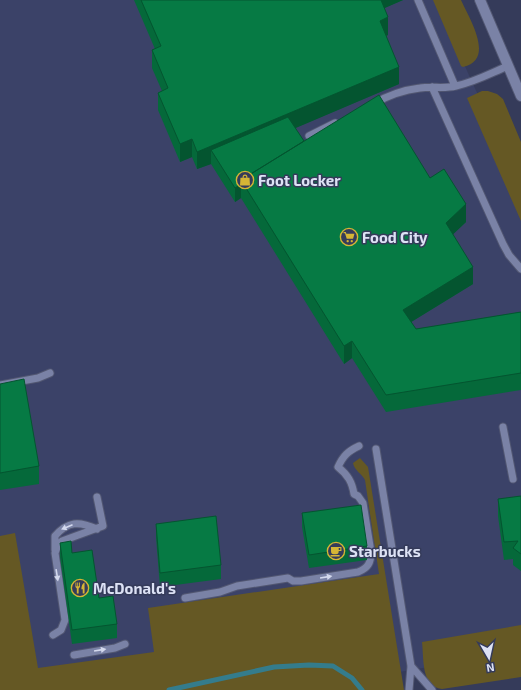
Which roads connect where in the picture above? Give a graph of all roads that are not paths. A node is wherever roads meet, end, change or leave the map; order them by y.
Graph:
1 (418, 0) edge
2 (480, 0) edge
3 (508, 66) junction
4 (455, 86) junction
5 (432, 87) junction
6 (521, 96) edge
7 (369, 106) edge
8 (342, 119) edge
9 (308, 136) dead end
10 (521, 269) edge
11 (50, 373) dead end
12 (0, 385) edge
13 (503, 427) dead end
14 (359, 446) dead end
15 (376, 449) dead end
16 (513, 479) dead end
17 (97, 497) dead end
18 (100, 527) junction
19 (55, 553) junction
20 (185, 598) dead end
21 (53, 635) dead end
22 (125, 644) dead end
23 (74, 655) dead end
24 (411, 666) junction
25 (409, 690) edge
26 (432, 690) edge

1 - 4 lane
2 - 3 street
3 - 4 lane
3 - 6 street
4 - 5 lane
5 - 7 lane
5 - 10 lane
8 - 9 lane
11 - 12 lane
13 - 16 lane
20 -> 14 lane
15 - 24 lane
17 - 18 lane
18 - 19 lane
18 -> 19 lane
19 -> 21 lane
23 -> 22 lane
24 - 25 lane
24 - 26 lane

